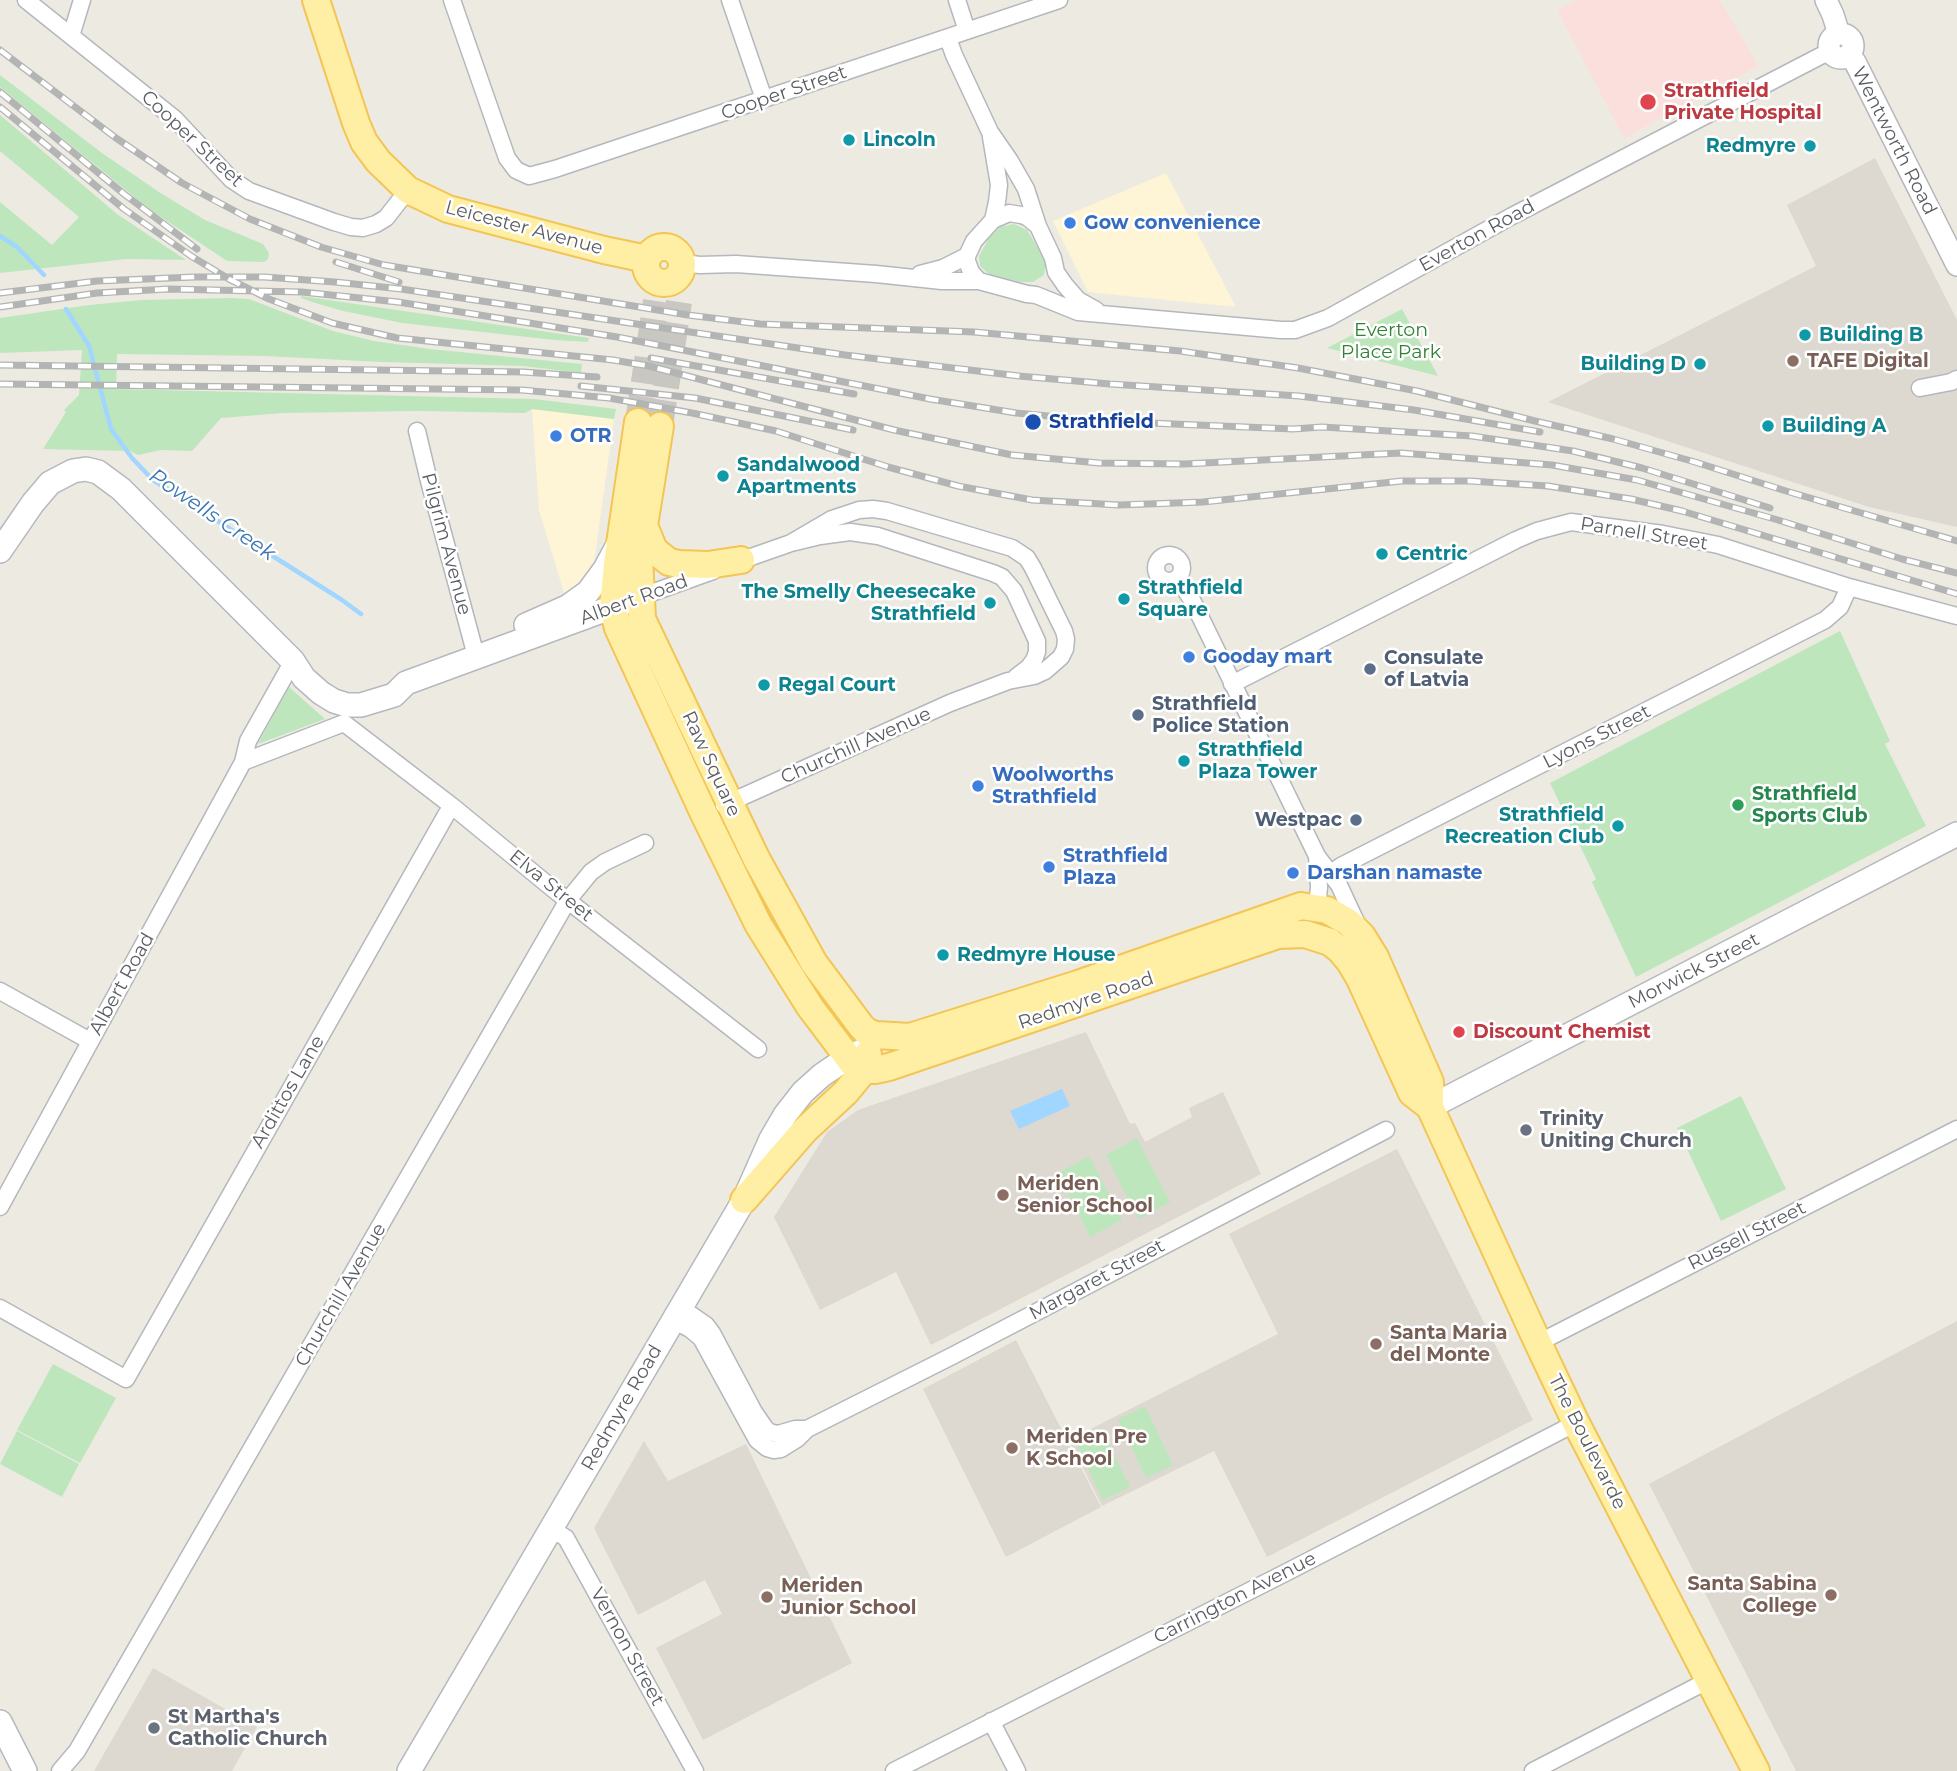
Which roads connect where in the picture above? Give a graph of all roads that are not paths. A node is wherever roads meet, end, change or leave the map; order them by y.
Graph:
1 (26, 0) edge
2 (82, 0) edge
3 (316, 0) edge
4 (452, 0) edge
5 (730, 0) edge
6 (957, 0) edge
7 (1059, 0) edge
8 (1826, 0) edge
9 (967, 31) junction
10 (71, 36) junction
11 (948, 38) junction
12 (1839, 47) junction
13 (764, 99) junction
14 (990, 132) junction
15 (408, 190) junction
16 (993, 220) junction
17 (1038, 226) junction
18 (967, 256) junction
19 (1957, 265) edge
20 (1056, 272) junction
21 (897, 276) junction
22 (666, 281) joint
23 (979, 281) junction
24 (1036, 295) junction
25 (1102, 313) junction
26 (1957, 379) edge
27 (1920, 388) dead end
28 (417, 431) dead end
29 (643, 523) junction
30 (620, 541) junction
31 (791, 543) junction
32 (1012, 548) junction
33 (0, 551) edge
34 (741, 561) junction
35 (1002, 577) junction
36 (1177, 578) dead end
37 (1849, 587) junction
38 (640, 597) junction
39 (613, 608) junction
40 (1957, 616) edge
41 (504, 647) junction
42 (477, 656) junction
43 (293, 661) junction
44 (1008, 681) junction
45 (406, 684) junction
46 (1233, 684) junction
47 (378, 700) junction
48 (344, 723) junction
49 (243, 762) junction
50 (729, 802) junction
51 (452, 806) junction
52 (704, 814) junction
53 (1957, 834) edge
54 (645, 843) dead end
55 (1317, 856) junction
56 (1331, 873) junction
57 (568, 900) junction
58 (1317, 908) junction
59 (1362, 936) junction
60 (1330, 942) joint
61 (1360, 979) junction
62 (0, 991) edge
63 (90, 1041) junction
64 (758, 1049) dead end
65 (867, 1055) junction
66 (1430, 1107) junction
67 (1957, 1129) edge
68 (1385, 1130) dead end
69 (744, 1200) junction
70 (0, 1207) edge
71 (691, 1287) junction
72 (0, 1308) edge
73 (676, 1313) junction
74 (706, 1325) junction
75 (1538, 1343) junction
76 (1576, 1423) junction
77 (807, 1429) junction
78 (552, 1529) junction
79 (1709, 1680) junction
80 (990, 1721) junction
81 (0, 1722) edge
82 (25, 1771) edge
83 (60, 1771) edge
84 (410, 1771) edge
85 (695, 1771) edge
86 (894, 1771) edge
87 (1017, 1771) edge
88 (1533, 1771) edge
89 (1756, 1771) edge

1 - 10 street, Cooper Street
2 - 10 street
3 - 15 main road, Leicester Avenue
4 - 13 street, Cooper Street
5 - 13 street
6 - 9 street
7 - 9 street, Cooper Street
8 - 12 street, Wentworth Road
9 - 11 street, Cooper Street
10 - 15 street, Cooper Street
11 - 13 street, Cooper Street
11 - 14 street
12 - 19 street, Wentworth Road
12 - 25 street, Everton Road
14 - 16 street
14 - 17 street
15 - 22 main road, Leicester Avenue
16 - 17 street
16 - 18 street
17 - 20 street
18 - 21 street
18 - 23 street
20 - 24 street
20 - 25 street
21 - 22 street
21 - 23 street
23 - 24 street
24 - 25 street, Everton Road
26 - 27 street
28 - 42 street, Pilgrim Avenue
29 - 30 main road, Raw Square
29 - 34 main road
29 - 38 main road, Raw Square
30 - 39 main road, Raw Square
30 - 41 main road
31 - 32 street, Albert Road
31 - 34 street, Albert Road
31 - 35 street, Albert Road
32 - 35 street
32 - 44 street
33 - 43 main road
34 - 38 street, Albert Road
35 - 44 street
36 - 46 street, The Boulevarde
37 - 40 street, Parnell Street
37 - 46 street, Parnell Street
37 - 56 street, Lyons Street
38 - 39 main road, Albert Road
38 - 50 main road, Raw Square
39 - 41 main road, Albert Road
39 - 52 main road, Raw Square
41 - 42 main road, Albert Road
42 - 45 main road
43 - 45 main road
43 - 47 main road
43 - 49 street, Albert Road
44 - 50 street, Churchill Avenue
45 - 47 main road
46 - 55 street, The Boulevarde
47 - 48 main road
48 - 49 street
48 - 51 street, Elva Street
49 - 63 street, Albert Road
50 - 52 street, Churchill Avenue
50 - 65 main road, Raw Square
51 - 57 street, Elva Street
51 - 72 street, Ardittos Lane
52 - 65 main road, Raw Square
53 - 66 main road, Morwick Street
54 - 57 street, Churchill Avenue
55 - 56 street, The Boulevarde
55 - 58 street, The Boulevarde
56 - 59 street, The Boulevarde
57 - 64 street, Elva Street
57 - 83 street, Churchill Avenue
58 - 59 main road, The Boulevarde
58 - 61 main road
58 - 65 main road, Redmyre Road
59 - 66 main road, The Boulevarde
60 - 61 main road, The Boulevarde
60 - 65 main road, Redmyre Road
61 - 66 main road, The Boulevarde
62 - 63 street
63 - 70 street, Albert Road
65 - 69 main road
65 - 69 main road, Redmyre Road
66 - 75 main road, The Boulevarde
67 - 75 street, Russell Street
68 - 77 street, Margaret Street
69 - 71 main road, Redmyre Road
71 - 73 main road, Redmyre Road
71 - 74 street, Margaret Street
73 - 74 street, Margaret Street
73 - 77 street, Margaret Street
73 - 78 main road, Redmyre Road
74 - 77 street, Margaret Street
75 - 76 main road, The Boulevarde
76 - 79 main road, The Boulevarde
76 - 80 street, Carrington Avenue
78 - 84 main road, Redmyre Road
78 - 85 street, Vernon Street
79 - 88 street
79 - 89 main road, The Boulevarde
80 - 86 street, Carrington Avenue
80 - 87 street
81 - 82 main road

